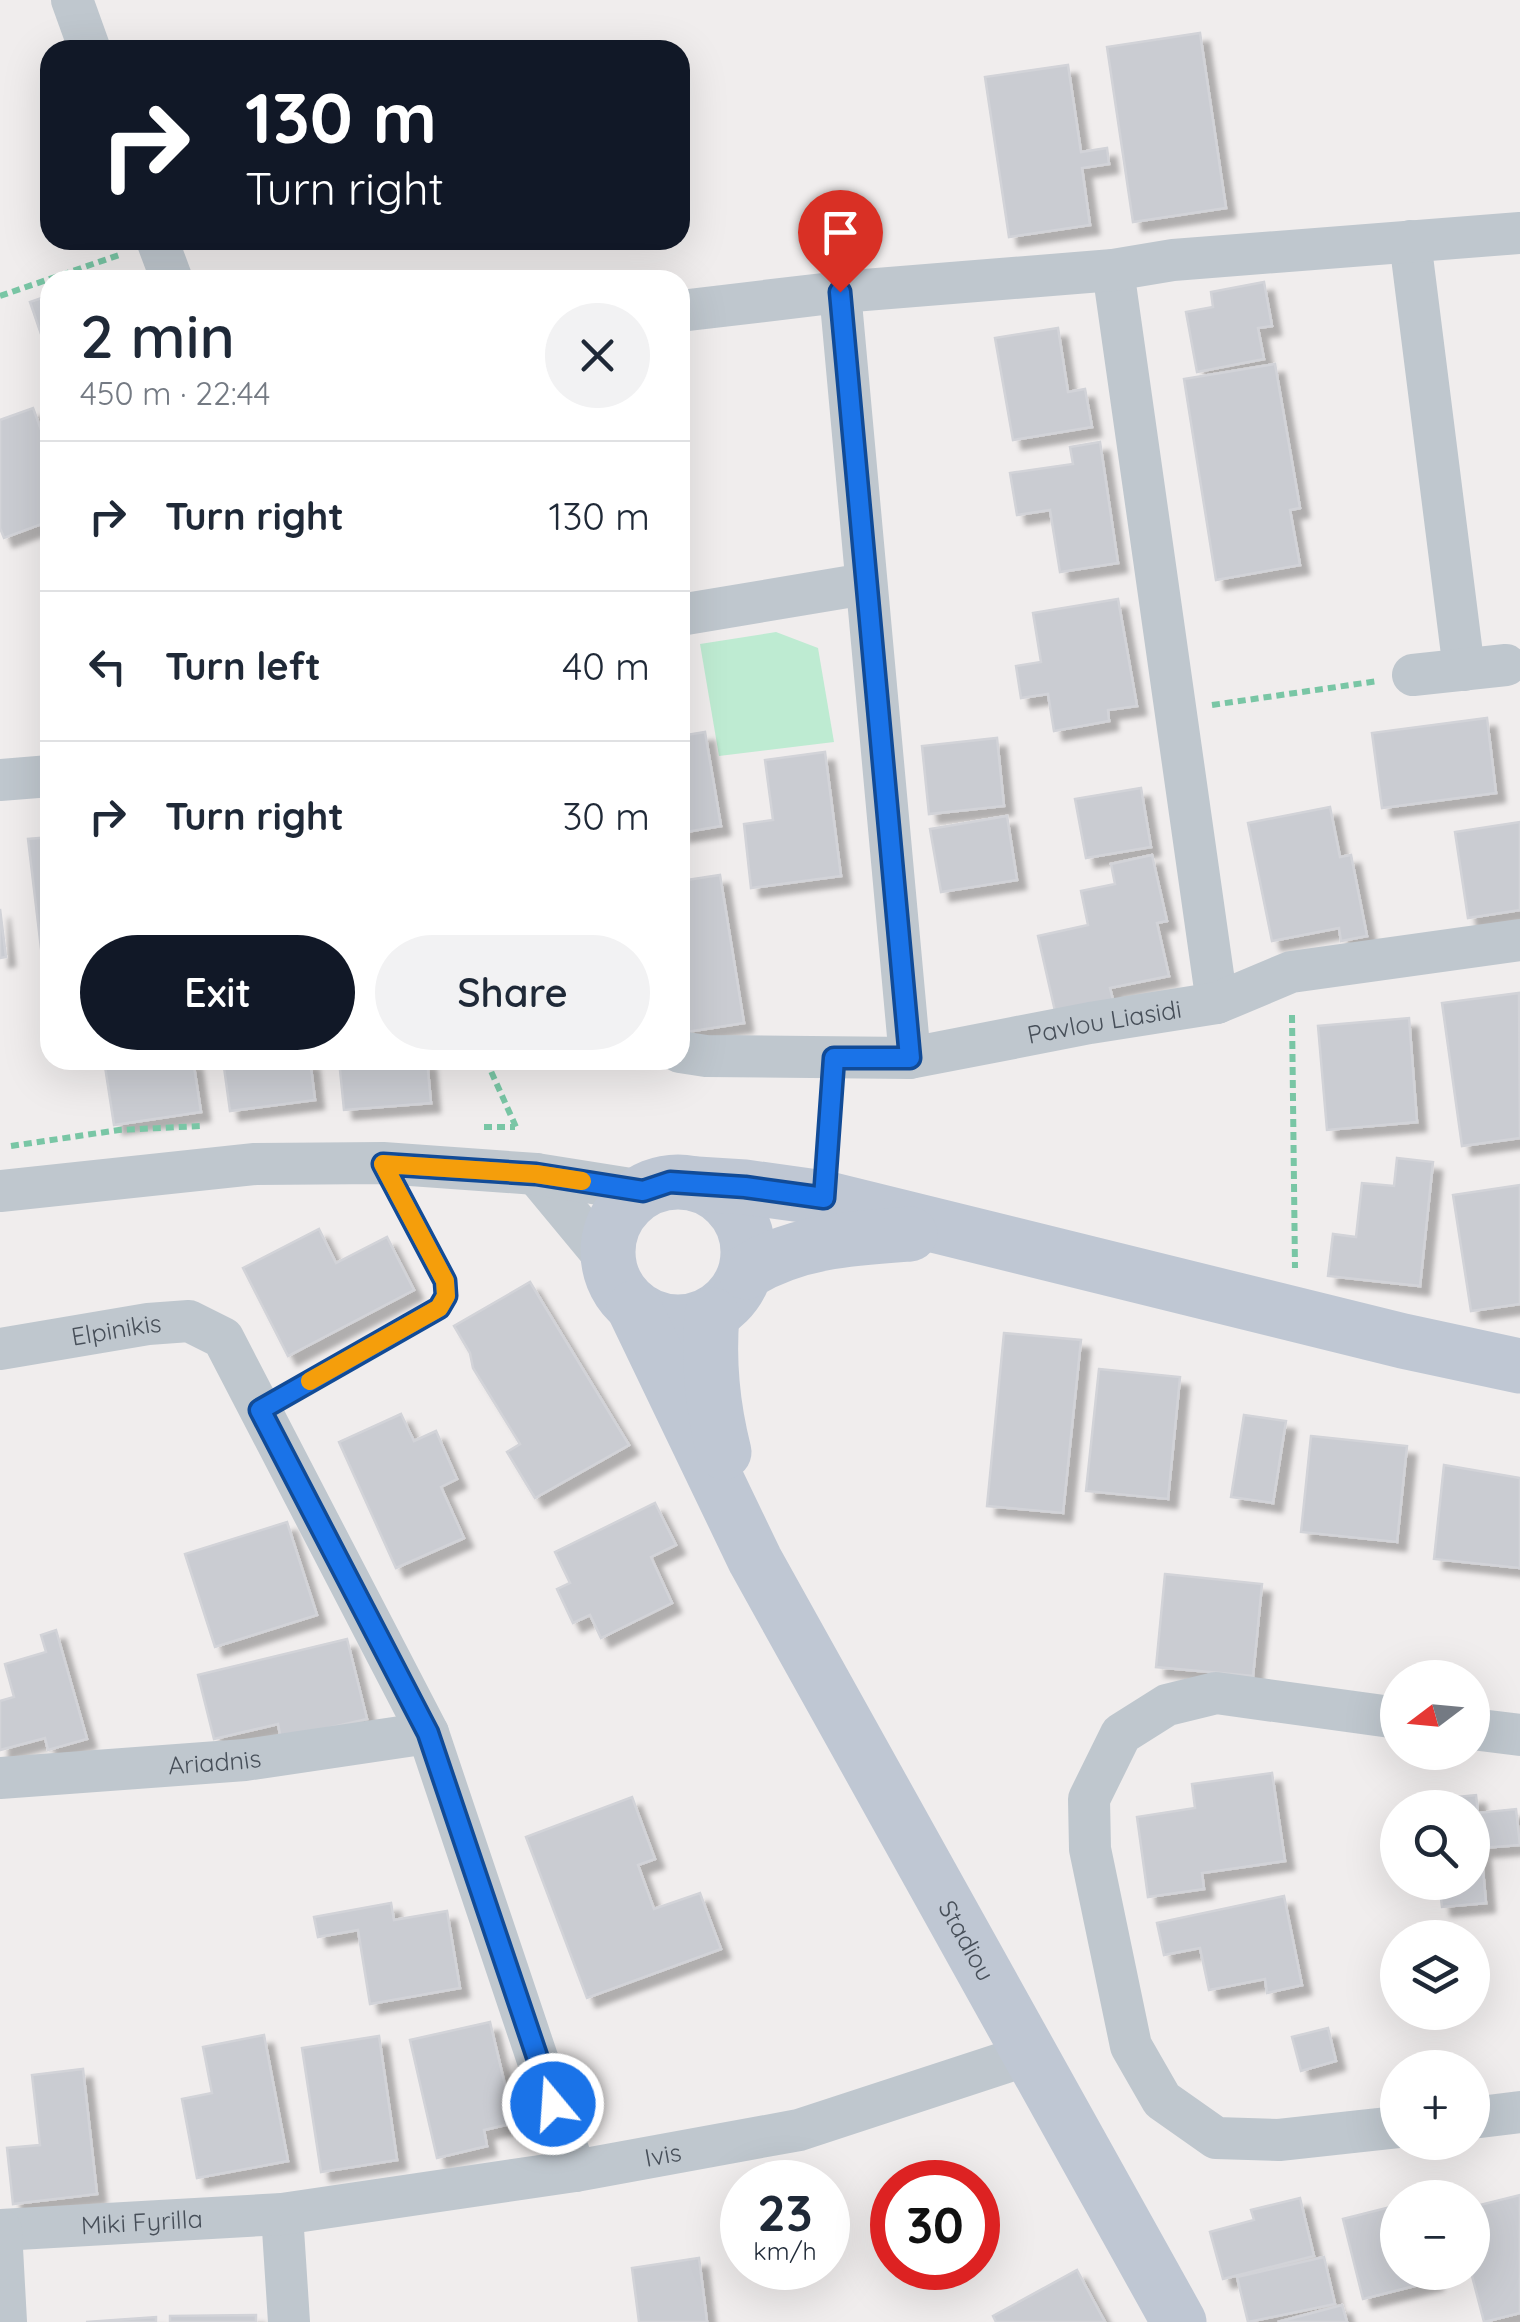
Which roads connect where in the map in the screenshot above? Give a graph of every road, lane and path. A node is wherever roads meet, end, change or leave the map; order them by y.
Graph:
1 (72, 0) edge
2 (86, 40) edge
3 (1520, 232) edge
4 (1410, 241) junction
5 (132, 250) edge
6 (75, 270) edge
7 (1113, 270) junction
8 (40, 282) edge
9 (840, 292) junction
10 (0, 296) edge
11 (690, 311) edge
12 (864, 584) junction
13 (690, 613) edge
14 (1506, 665) dead end
15 (1464, 670) junction
16 (1414, 676) joint
17 (1175, 711) junction
18 (40, 777) edge
19 (0, 780) edge
20 (1520, 940) edge
21 (1291, 972) junction
22 (1216, 1003) junction
23 (690, 1054) edge
24 (834, 1058) junction
25 (910, 1058) junction
26 (490, 1070) edge
27 (515, 1126) junction
28 (471, 1127) dead end
29 (383, 1164) junction
30 (536, 1174) junction
31 (697, 1184) junction
32 (0, 1191) edge
33 (643, 1191) junction
34 (824, 1198) junction
35 (953, 1231) junction
36 (608, 1261) junction
37 (746, 1272) junction
38 (634, 1308) junction
39 (1295, 1314) junction
40 (712, 1315) junction
41 (0, 1349) edge
42 (1520, 1366) edge
43 (260, 1410) junction
44 (755, 1560) junction
45 (1380, 1716) edge
46 (1490, 1731) edge
47 (428, 1733) junction
48 (1520, 1735) edge
49 (0, 1778) edge
50 (1032, 2054) junction
51 (1520, 2112) edge
52 (1490, 2116) edge
53 (1380, 2129) edge
54 (575, 2170) junction
55 (282, 2214) junction
56 (1, 2230) edge
57 (6, 2322) edge
58 (289, 2322) edge
59 (1180, 2322) edge

1 - 2 street
3 - 4 street
4 - 7 street
4 - 15 street
5 - 6 path
7 - 9 street
7 - 17 street
8 - 10 path
9 - 11 street
9 - 12 street
12 - 13 street
12 - 25 street
14 - 15 street
15 - 16 street
16 - 17 path
17 - 22 street
18 - 19 street
20 - 21 street, Pavlou Liasidi
21 - 22 street, Pavlou Liasidi
21 - 39 path
22 - 25 street, Pavlou Liasidi
23 - 24 street, Pavlou Liasidi
24 - 25 street, Pavlou Liasidi
24 - 34 lane
26 - 27 path
27 - 28 path
27 - 30 path
29 - 30 street
29 - 32 street
29 - 43 lane
30 - 33 street
30 - 36 street
31 - 33 street
31 - 34 street
31 - 37 street
33 - 36 street
34 - 35 street
35 - 37 street
35 - 39 street
36 - 38 street
37 - 40 street
38 - 40 street
38 - 44 street, Stadiou
39 - 42 street
40 - 44 street, Stadiou
41 - 43 street, Elpinikis
43 - 47 street, Elpinikis
44 - 50 street, Stadiou
45 - 53 street
46 - 48 street
47 - 49 street, Ariadnis
47 - 54 street, Elpinikis
50 - 54 street, Ivis
50 - 59 street, Stadiou
51 - 52 street
54 - 55 street, Ivis
55 - 56 street, Miki Fyrilla
55 - 58 street
56 - 57 street

